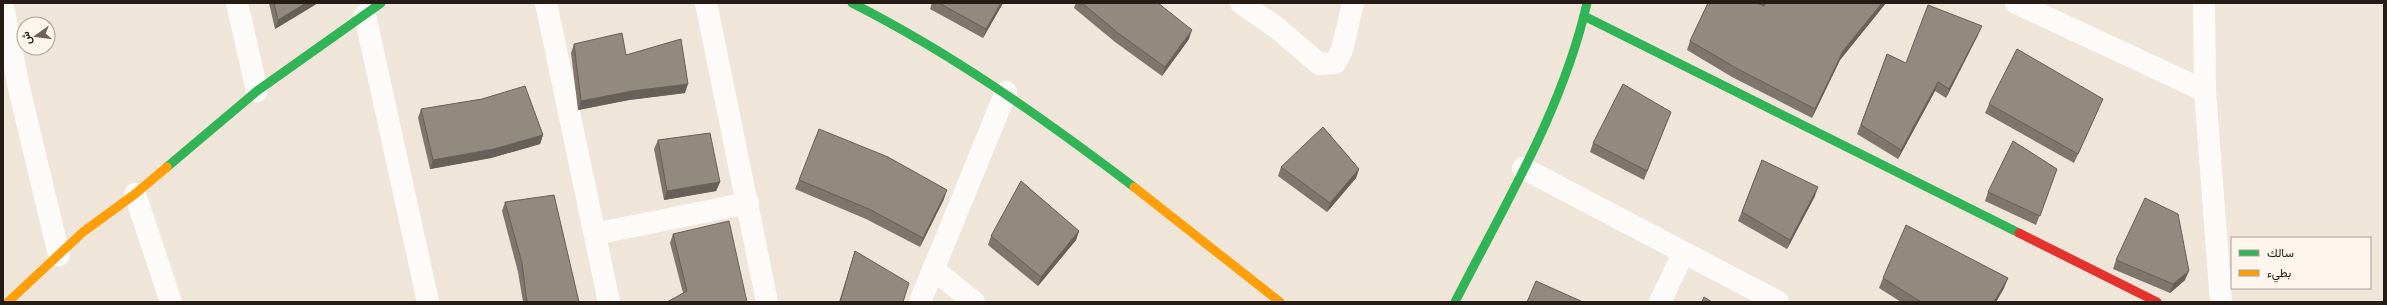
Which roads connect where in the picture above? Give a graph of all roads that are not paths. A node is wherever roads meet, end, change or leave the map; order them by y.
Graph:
1 (237, 3) edge
2 (546, 3) edge
3 (706, 3) edge
4 (852, 3) edge
5 (1241, 3) edge
6 (1353, 3) edge
7 (1586, 3) edge
8 (2016, 3) edge
9 (2204, 3) edge
10 (3, 6) edge
11 (373, 9) edge
12 (1584, 16) junction
13 (11, 89) edge
14 (258, 91) junction
15 (2205, 91) junction
16 (1006, 92) junction
17 (1523, 168) junction
18 (135, 194) junction
19 (748, 203) junction
20 (595, 234) junction
21 (1683, 254) junction
22 (59, 256) junction
23 (933, 269) junction
24 (8, 302) edge
25 (171, 302) edge
26 (428, 302) edge
27 (609, 302) edge
28 (767, 302) edge
29 (920, 302) edge
30 (974, 302) edge
31 (1280, 302) edge
32 (1455, 302) edge
33 (1660, 302) edge
34 (1778, 302) edge
35 (2157, 302) edge
36 (2221, 302) edge

1 - 14 street
2 - 20 street
3 - 19 street
4 - 16 street
5 - 6 street
7 - 12 street
8 - 15 street
9 - 15 street
10 - 13 street
11 - 14 street
11 - 26 street
12 - 17 street
12 - 35 street
13 - 22 street
14 - 18 street
15 - 36 street
16 - 23 street
16 - 31 street
17 - 21 street
17 - 32 street
18 - 22 street
18 - 25 street
19 - 20 street
19 - 28 street
20 - 27 street
21 - 33 street
21 - 34 street
22 - 24 street
23 - 29 street
23 - 30 street

